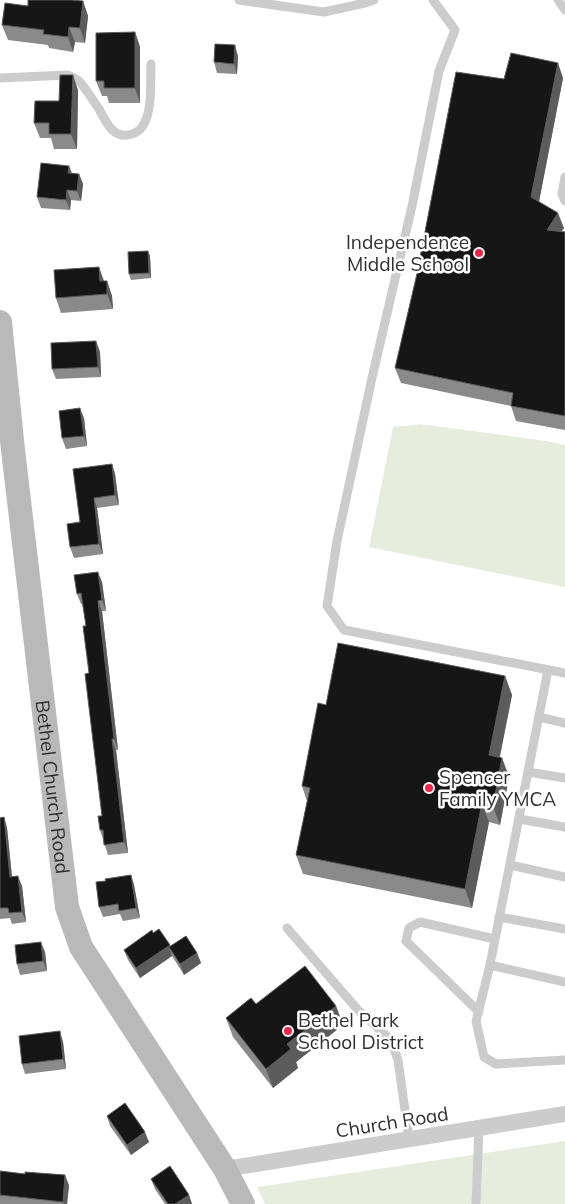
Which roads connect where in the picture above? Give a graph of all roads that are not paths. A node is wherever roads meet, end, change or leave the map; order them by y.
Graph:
1 (239, 0) edge
2 (374, 0) edge
3 (433, 0) edge
4 (558, 0) edge
5 (565, 10) edge
6 (151, 64) dead end
7 (0, 78) edge
8 (565, 177) edge
9 (565, 202) edge
10 (0, 322) edge
11 (6, 451) edge
12 (548, 670) junction
13 (565, 673) edge
14 (539, 717) junction
15 (565, 723) edge
16 (528, 772) junction
17 (565, 778) edge
18 (519, 819) junction
19 (565, 827) edge
20 (510, 866) junction
21 (565, 878) edge
22 (499, 917) junction
23 (287, 928) dead end
24 (565, 930) edge
25 (495, 939) junction
26 (490, 965) junction
27 (565, 982) edge
28 (478, 1012) junction
29 (565, 1060) edge
30 (565, 1114) edge
31 (479, 1128) junction
32 (409, 1139) junction
33 (225, 1169) junction
34 (243, 1204) edge
35 (476, 1204) edge

1 - 2 lane
3 - 12 lane
4 - 5 lane
6 - 7 lane
8 - 9 lane
10 - 11 street, Bethel Church Road
11 - 33 street, Bethel Church Road
12 - 13 lane
12 - 14 lane
14 - 15 lane
14 - 16 lane
16 - 17 lane
16 - 18 lane
18 - 19 lane
18 - 20 lane
20 - 21 lane
20 - 22 lane
22 - 24 lane
22 - 25 lane
23 - 32 lane
25 - 26 lane
25 - 28 lane
26 - 27 lane
26 - 28 lane
28 - 29 lane
30 - 31 street, Church Road
31 - 32 street, Church Road
31 - 35 lane
32 - 33 street, Church Road
33 - 34 street, Bethel Church Road

